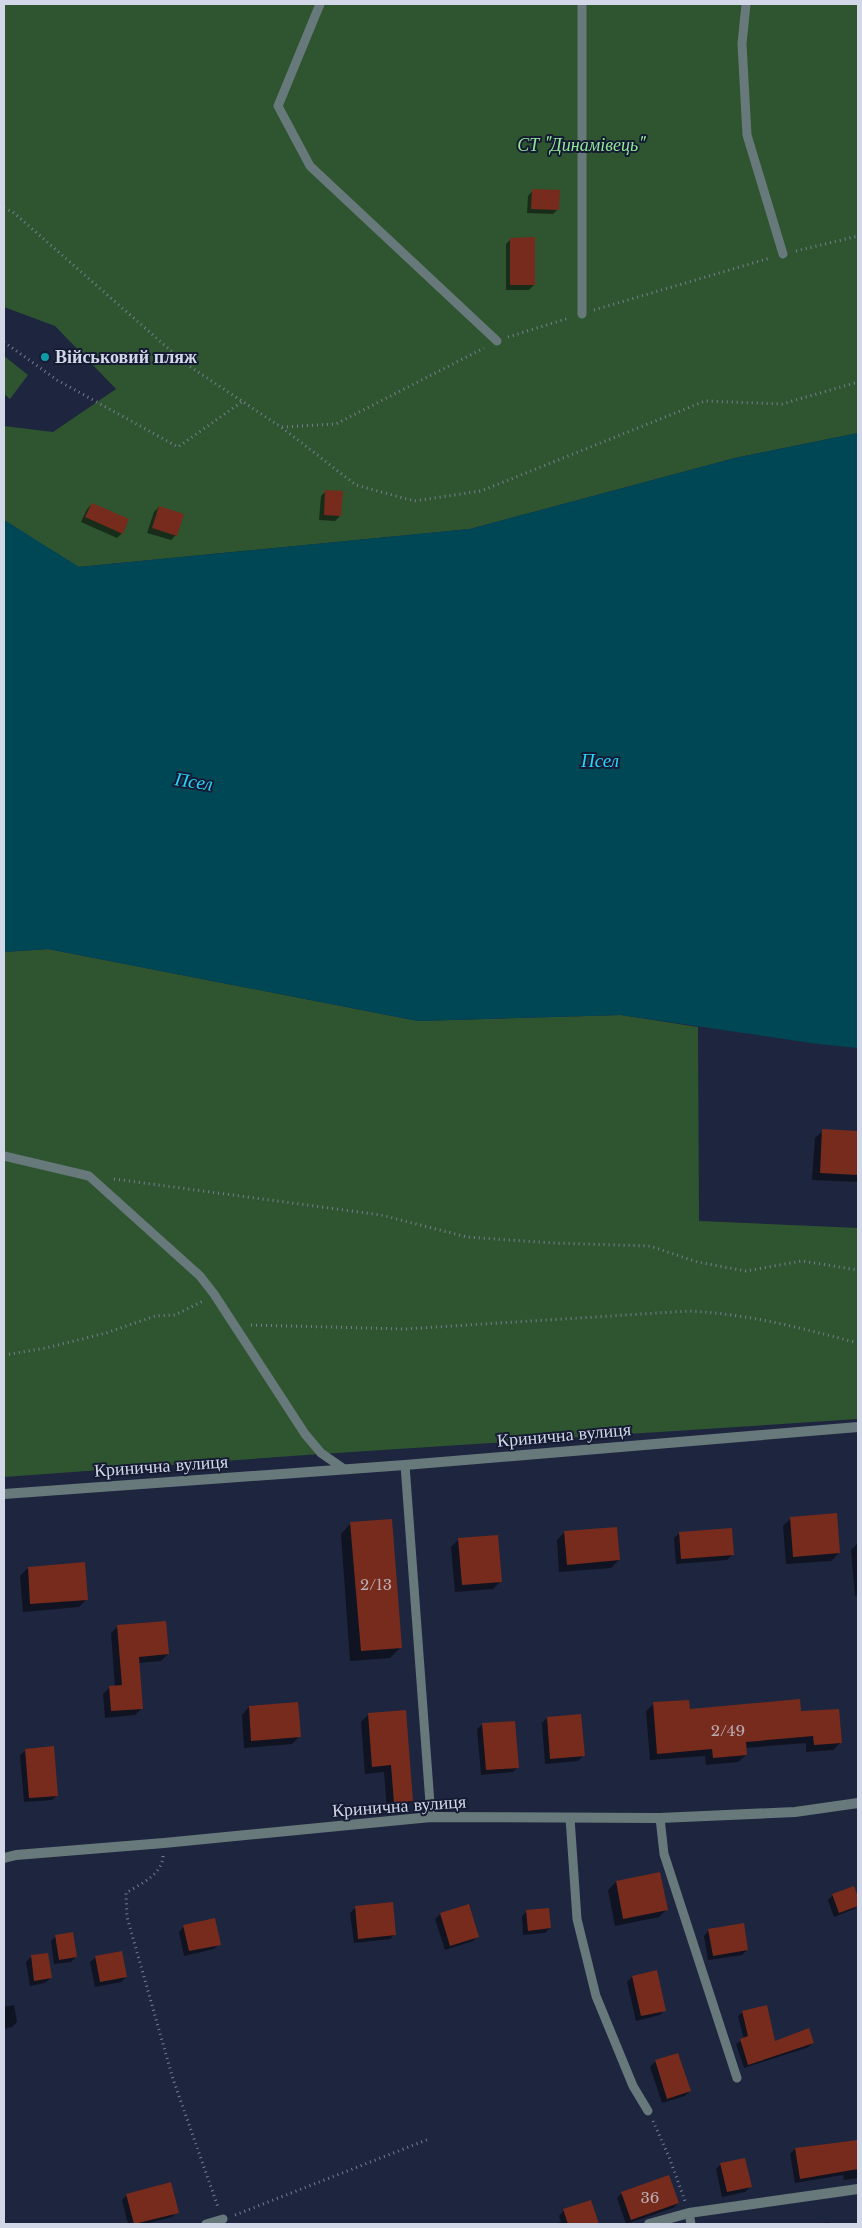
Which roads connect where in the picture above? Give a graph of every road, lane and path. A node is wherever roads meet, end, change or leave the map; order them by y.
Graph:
1 (320, 4) edge
2 (582, 4) edge
3 (746, 4) edge
4 (4, 208) edge
5 (858, 236) edge
6 (783, 254) junction
7 (582, 314) junction
8 (497, 341) junction
9 (4, 342) edge
10 (858, 382) edge
11 (243, 401) junction
12 (281, 426) junction
13 (4, 1156) edge
14 (89, 1176) junction
15 (858, 1270) edge
16 (214, 1294) junction
17 (231, 1323) junction
18 (858, 1343) edge
19 (4, 1355) edge
20 (858, 1427) edge
21 (405, 1465) junction
22 (344, 1470) junction
23 (4, 1494) edge
24 (858, 1804) edge
25 (431, 1817) junction
26 (570, 1818) junction
27 (660, 1818) junction
28 (164, 1843) junction
29 (4, 1858) edge
30 (737, 2078) dead end
31 (648, 2112) joint
32 (429, 2139) dead end
33 (858, 2189) edge
34 (689, 2213) junction
35 (223, 2219) junction
36 (206, 2224) edge
37 (649, 2224) edge
38 (692, 2224) edge

1 - 8 lane
2 - 7 lane
3 - 6 lane
4 - 11 path
5 - 6 path
6 - 7 path
7 - 8 path
8 - 12 path
9 - 11 path
10 - 12 path
11 - 12 path
13 - 14 lane
14 - 15 path
14 - 16 lane
16 - 17 lane
16 - 19 path
17 - 18 path
17 - 22 lane
20 - 21 street, Кринична вулиця
21 - 22 street, Кринична вулиця
21 - 25 lane
22 - 23 street, Кринична вулиця
24 - 27 street, Кринична вулиця
25 - 26 street, Кринична вулиця
25 - 28 street, Кринична вулиця
26 - 27 street, Кринична вулиця
26 - 31 lane
27 - 30 lane
28 - 29 street, Кринична вулиця
28 - 35 path
31 - 34 path
32 - 35 path
33 - 34 street
34 - 37 street
34 - 38 lane
35 - 36 lane

